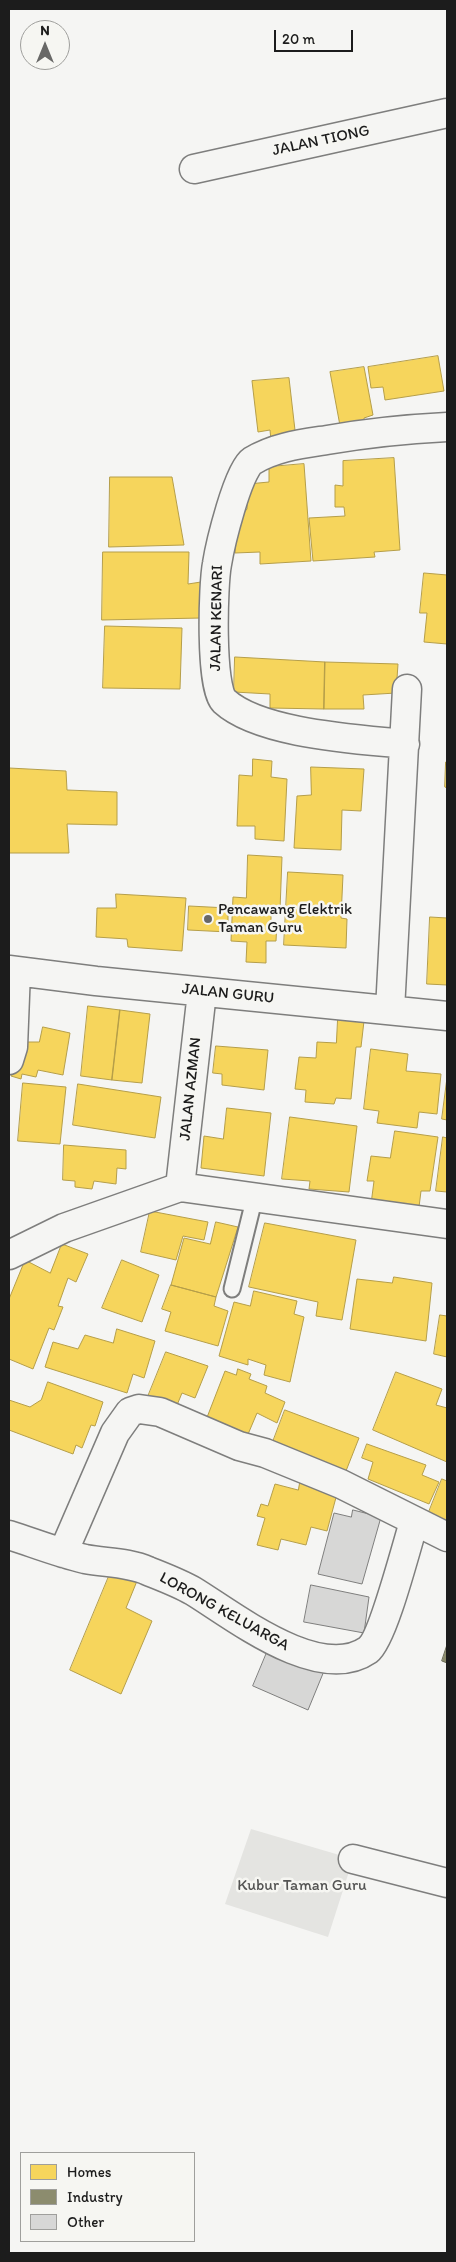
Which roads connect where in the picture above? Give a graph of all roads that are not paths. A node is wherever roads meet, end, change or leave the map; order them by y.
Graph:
1 (447, 112) edge
2 (194, 169) dead end
3 (447, 427) edge
4 (407, 689) dead end
5 (405, 744) junction
6 (12, 970) edge
7 (202, 992) junction
8 (390, 1010) junction
9 (447, 1016) edge
10 (9, 1060) edge
11 (180, 1187) junction
12 (255, 1196) junction
13 (447, 1224) edge
14 (9, 1255) edge
15 (232, 1289) dead end
16 (414, 1522) junction
17 (9, 1535) edge
18 (447, 1537) edge
19 (63, 1553) junction
20 (353, 1859) dead end
21 (447, 1883) edge

1 - 2 street, JALAN TIONG
3 - 5 street, JALAN KENARI
4 - 5 street
5 - 8 street
6 - 7 street, JALAN GURU
6 - 10 street
7 - 8 street, JALAN GURU
7 - 11 street, JALAN AZMAN
8 - 9 street, JALAN GURU
11 - 12 street
11 - 14 street
12 - 13 street
12 - 15 lane
16 - 18 street
16 - 19 street
16 - 19 street, LORONG KELUARGA
17 - 19 street, LORONG KELUARGA
20 - 21 street

